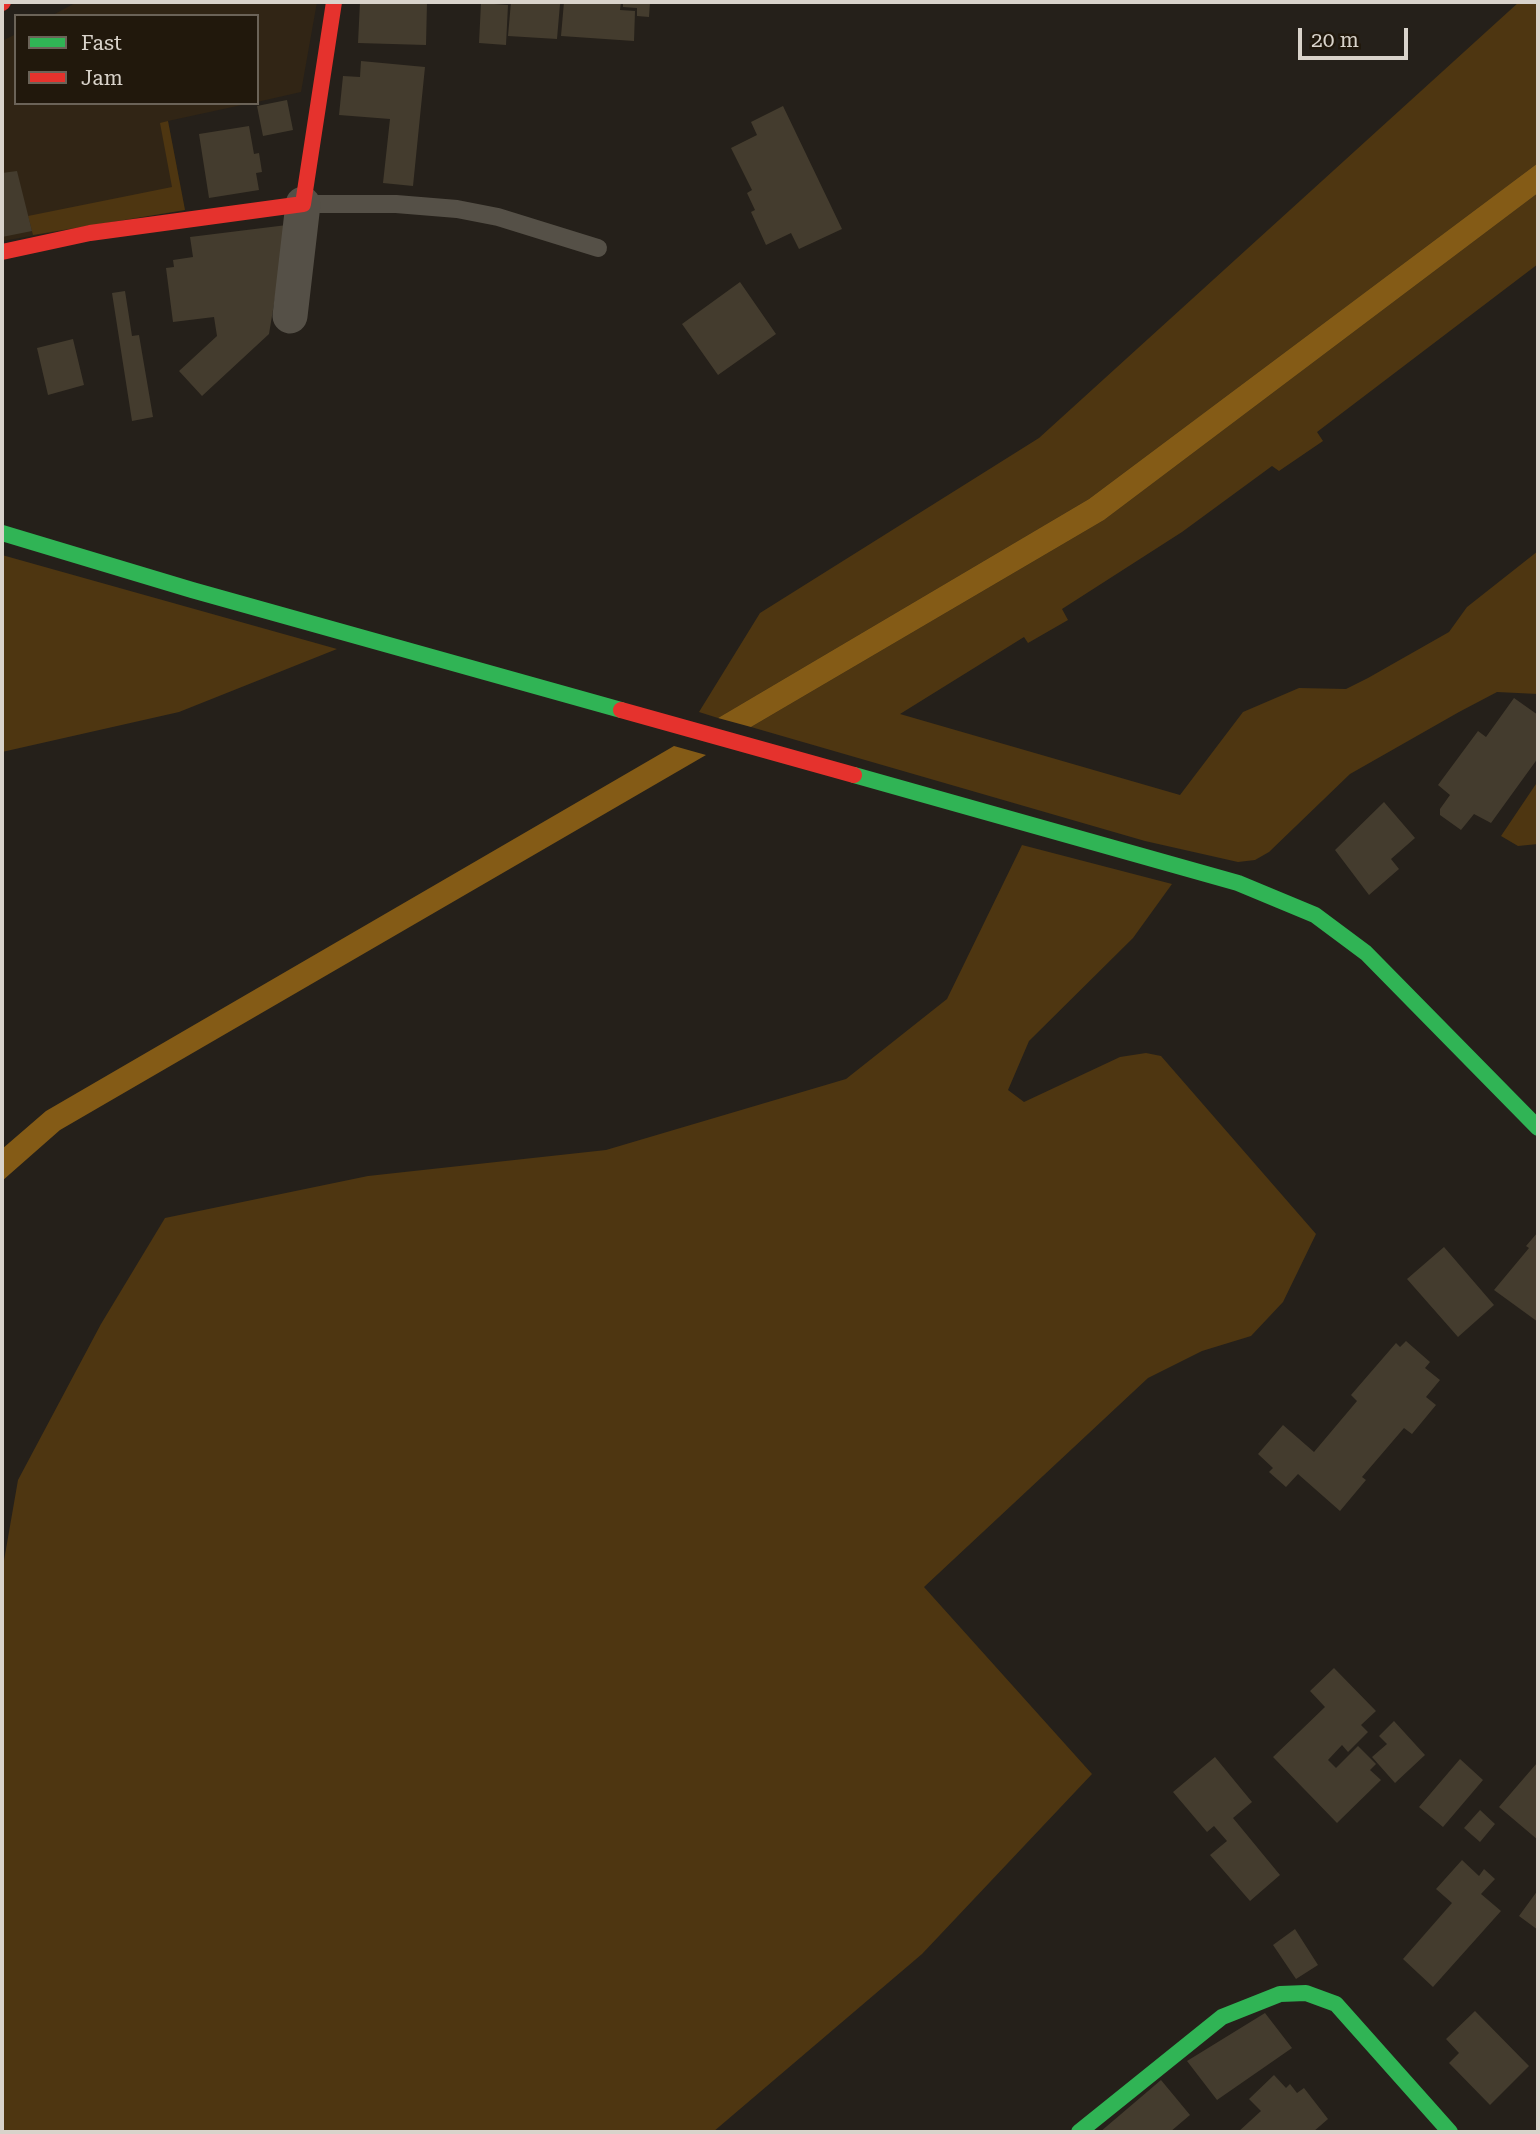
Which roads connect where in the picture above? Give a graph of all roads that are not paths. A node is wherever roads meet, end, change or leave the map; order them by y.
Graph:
1 (334, 2) edge
2 (303, 204) junction
3 (598, 248) dead end
4 (2, 251) edge
5 (290, 316) dead end
6 (2, 533) edge
7 (1538, 1128) edge
8 (1079, 2132) edge
9 (1450, 2132) edge

1 - 2 street
2 - 3 lane
2 - 4 street
2 - 5 street
6 - 7 street
8 - 9 street

